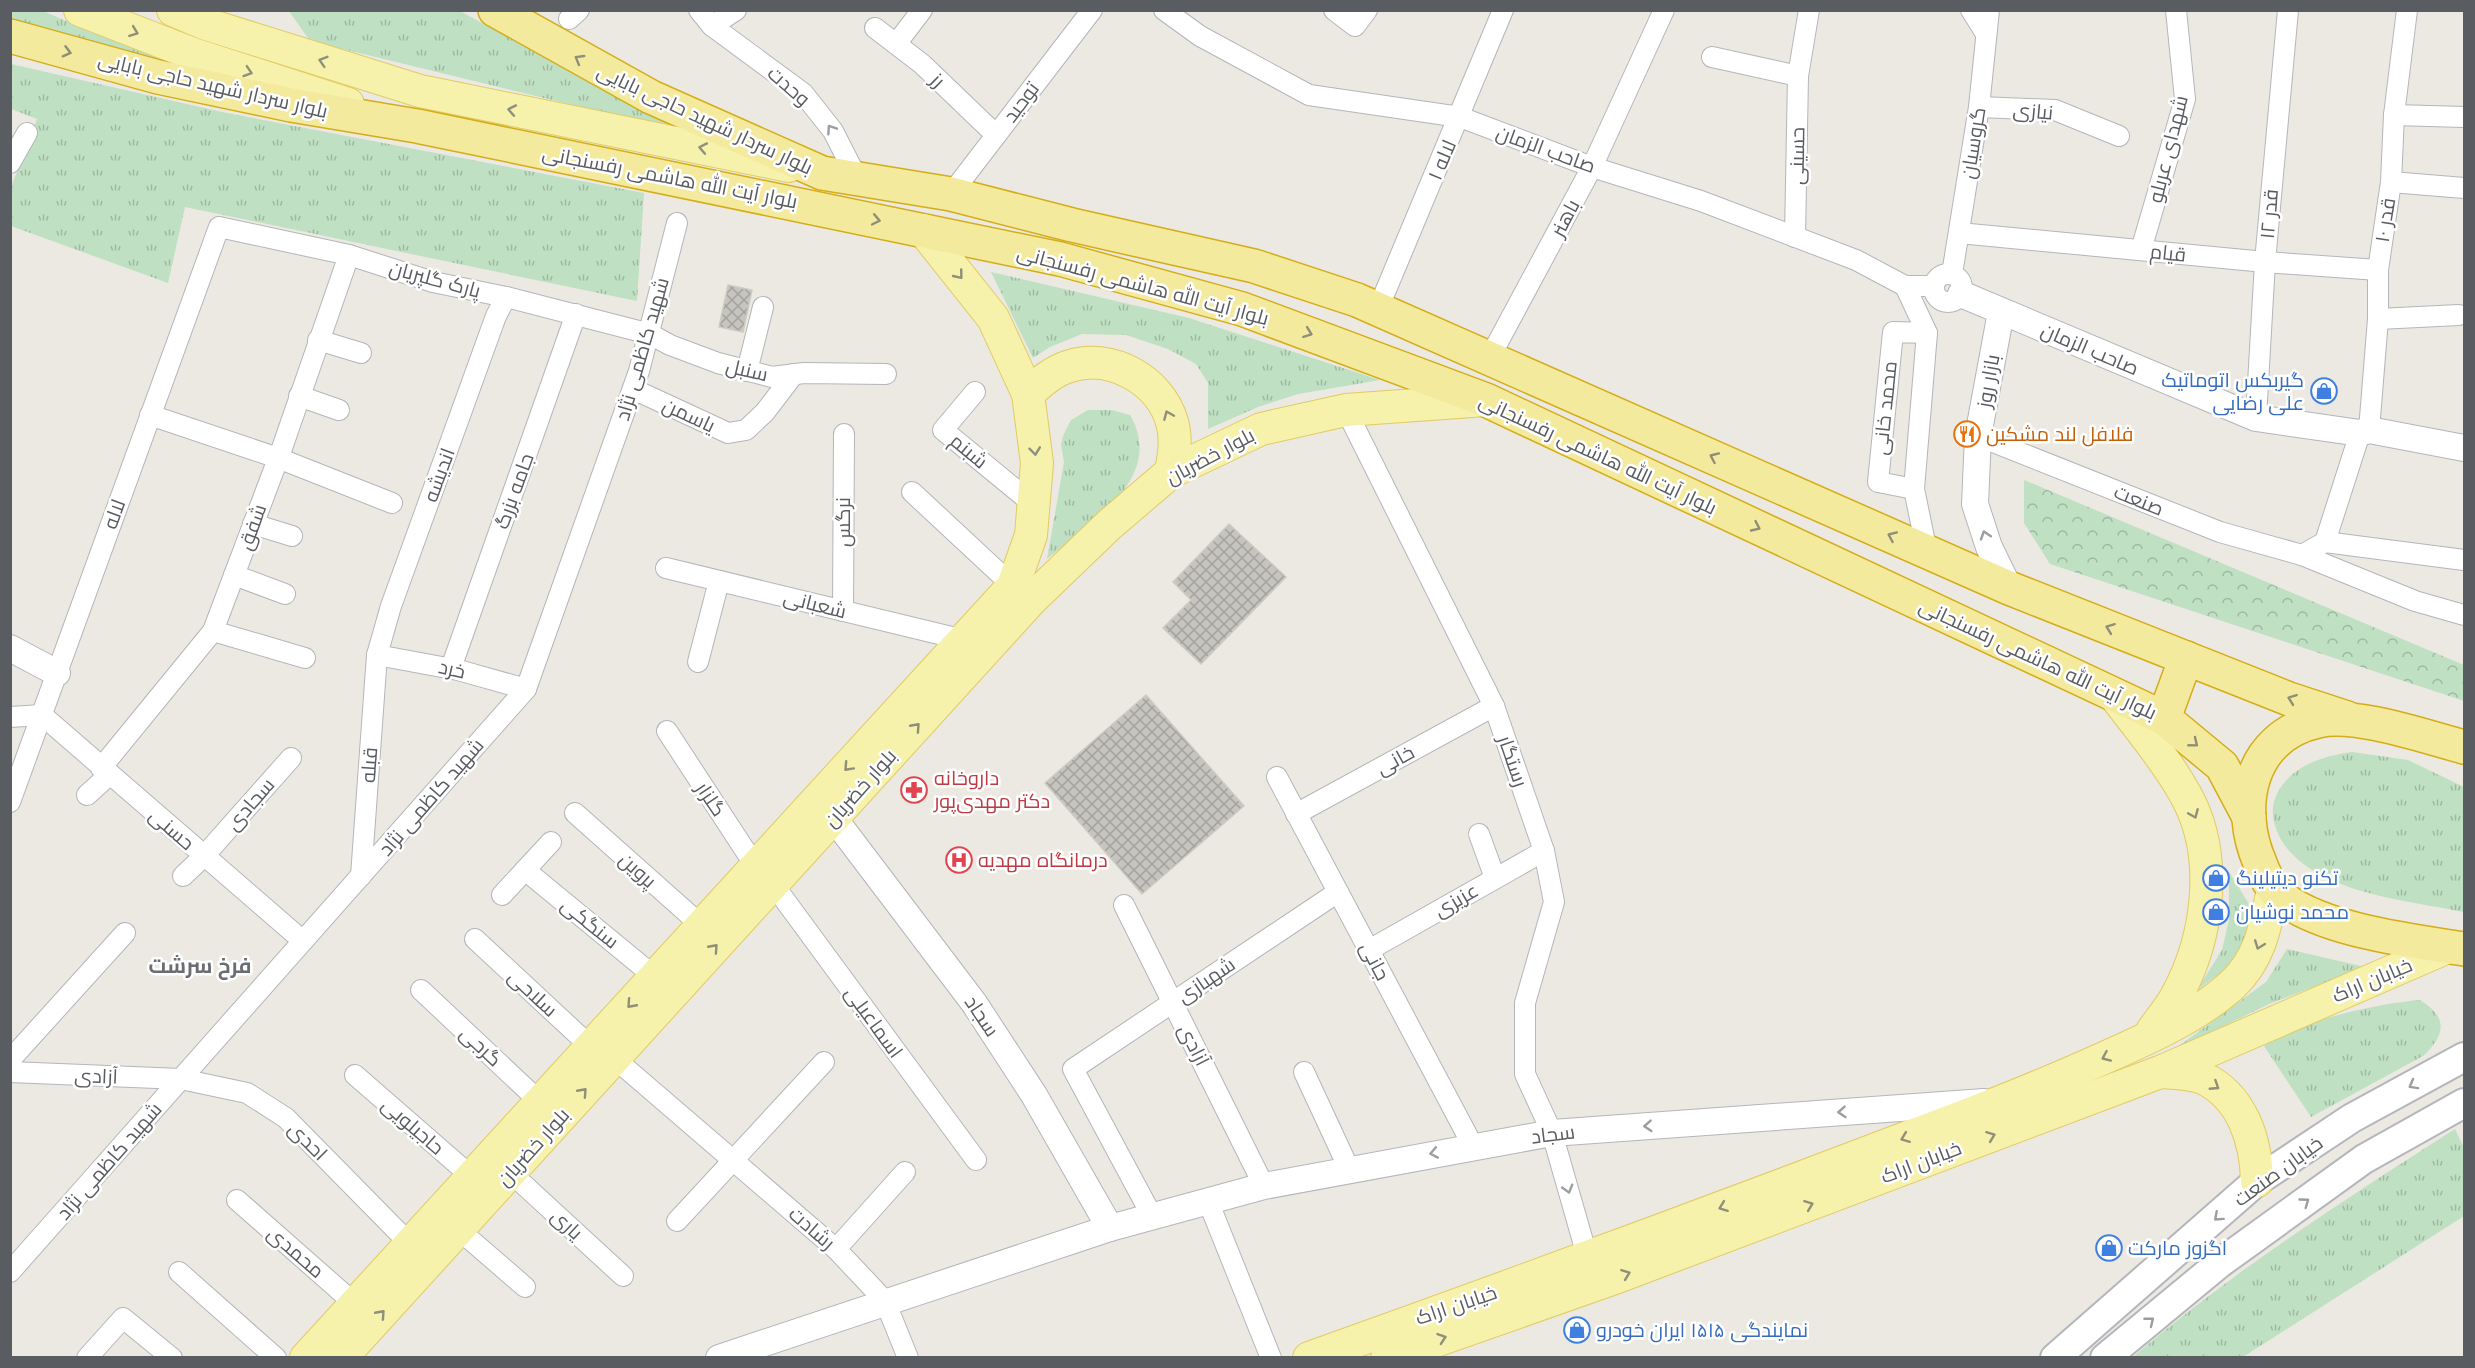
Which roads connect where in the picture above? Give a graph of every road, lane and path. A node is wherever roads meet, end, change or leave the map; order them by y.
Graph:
1 (80, 10) edge
2 (173, 10) edge
3 (495, 10) edge
4 (699, 10) edge
5 (736, 10) edge
6 (922, 10) edge
7 (1092, 10) edge
8 (1164, 10) edge
9 (1334, 10) edge
10 (1503, 10) edge
11 (1664, 10) edge
12 (1809, 10) edge
13 (1971, 10) edge
14 (1989, 10) edge
15 (2176, 10) edge
16 (2288, 10) edge
17 (2407, 10) edge
18 (1361, 18) edge
19 (712, 26) junction
20 (875, 28) dead end
21 (1986, 34) junction
22 (10, 36) edge
23 (896, 44) junction
24 (1712, 57) dead end
25 (1798, 76) junction
26 (1979, 107) junction
27 (2394, 115) junction
28 (1460, 117) junction
29 (2464, 117) edge
30 (417, 126) junction
31 (27, 133) dead end
32 (996, 135) junction
33 (2119, 136) dead end
34 (10, 163) edge
35 (1592, 167) junction
36 (822, 173) junction
37 (858, 180) junction
38 (2391, 182) junction
39 (2464, 188) edge
40 (951, 194) junction
41 (677, 223) dead end
42 (219, 226) joint
43 (922, 230) junction
44 (1959, 233) junction
45 (1795, 237) junction
46 (2141, 250) junction
47 (349, 255) junction
48 (2265, 262) junction
49 (2378, 270) junction
50 (1956, 284) junction
51 (1905, 286) junction
52 (506, 297) junction
53 (763, 307) dead end
54 (1378, 309) junction
55 (2001, 312) junction
56 (576, 314) junction
57 (2459, 315) dead end
58 (2378, 320) junction
59 (1927, 333) junction
60 (650, 334) junction
61 (318, 340) junction
62 (361, 352) dead end
63 (1490, 357) junction
64 (747, 371) junction
65 (794, 374) junction
66 (886, 374) dead end
67 (633, 389) junction
68 (975, 392) dead end
69 (1028, 394) junction
70 (299, 396) junction
71 (1486, 400) junction
72 (339, 410) dead end
73 (1346, 410) junction
74 (150, 415) junction
75 (2256, 418) junction
76 (2365, 431) junction
77 (844, 434) dead end
78 (1978, 436) junction
79 (2464, 448) edge
80 (278, 458) junction
81 (1171, 472) junction
82 (1914, 489) junction
83 (912, 492) dead end
84 (392, 503) dead end
85 (1033, 504) junction
86 (253, 524) junction
87 (292, 536) dead end
88 (2325, 542) junction
89 (1927, 552) junction
90 (2302, 555) junction
91 (2464, 560) edge
92 (666, 568) dead end
93 (234, 575) junction
94 (719, 581) junction
95 (1013, 586) junction
96 (2009, 588) junction
97 (285, 594) dead end
98 (843, 611) junction
99 (2464, 615) edge
100 (213, 631) junction
101 (964, 640) junction
102 (10, 648) edge
103 (377, 654) junction
104 (2186, 657) junction
105 (305, 658) dead end
106 (698, 662) dead end
107 (451, 668) junction
108 (57, 673) junction
109 (526, 689) junction
110 (2115, 696) junction
111 (1494, 706) junction
112 (42, 715) junction
113 (10, 717) edge
114 (2164, 718) junction
115 (2347, 718) junction
116 (667, 731) dead end
117 (2464, 747) edge
118 (291, 758) dead end
119 (105, 772) junction
120 (1277, 777) dead end
121 (12, 794) edge
122 (87, 795) dead end
123 (575, 813) dead end
124 (1296, 814) junction
125 (833, 818) junction
126 (2249, 818) junction
127 (1479, 834) dead end
128 (551, 842) dead end
129 (1544, 851) junction
130 (204, 856) junction
131 (525, 870) junction
132 (765, 875) junction
133 (183, 876) dead end
134 (361, 876) junction
135 (1495, 878) junction
136 (2273, 889) junction
137 (1338, 892) junction
138 (502, 896) dead end
139 (1124, 905) dead end
140 (702, 927) junction
141 (125, 933) dead end
142 (475, 939) dead end
143 (303, 941) junction
144 (2456, 948) edge
145 (1369, 950) junction
146 (655, 977) junction
147 (421, 990) dead end
148 (1173, 1002) junction
149 (2146, 1039) junction
150 (602, 1053) junction
151 (2464, 1057) edge
152 (10, 1060) edge
153 (824, 1062) dead end
154 (10, 1072) edge
155 (1305, 1072) dead end
156 (2160, 1072) junction
157 (355, 1075) dead end
158 (181, 1079) junction
159 (2006, 1101) junction
160 (540, 1102) junction
161 (2464, 1103) edge
162 (1552, 1133) junction
163 (1473, 1146) junction
164 (734, 1160) junction
165 (976, 1160) dead end
166 (1349, 1169) junction
167 (510, 1172) junction
168 (905, 1172) dead end
169 (472, 1177) junction
170 (2257, 1181) junction
171 (1264, 1186) junction
172 (237, 1200) dead end
173 (1208, 1201) junction
174 (1152, 1216) junction
175 (677, 1221) dead end
176 (1110, 1228) junction
177 (458, 1229) junction
178 (410, 1244) junction
179 (836, 1249) junction
180 (1588, 1259) junction
181 (10, 1272) edge
182 (179, 1272) dead end
183 (623, 1276) dead end
184 (525, 1287) dead end
185 (885, 1301) junction
186 (355, 1304) junction
187 (87, 1358) edge
188 (172, 1358) edge
189 (276, 1358) edge
190 (306, 1358) edge
191 (341, 1358) edge
192 (718, 1358) edge
193 (908, 1358) edge
194 (1271, 1358) edge
195 (1309, 1358) edge
196 (1387, 1358) edge
197 (2055, 1358) edge
198 (2105, 1358) edge

1 -> 30 main road, بلوار آیت الله هاشمی رفسنجانی
36 -> 2 main road, بلوار آیت الله هاشمی رفسنجانی
36 -> 3 highway, بلوار سردار شهید حاجی بابایی
4 - 19 street, وحدت
5 - 19 street
6 - 23 street
7 - 32 street, توحید
8 - 28 street, صاحب الزمان
9 - 18 street
10 - 28 street, لاله ۱
11 - 35 street, باهنر
12 - 25 street, حسینی
13 - 21 street
14 - 21 street, گروسیان
15 - 46 street, شهدای عربلو
16 - 48 street, قدر ۱۲
17 - 27 street, قدر ۱۰
37 -> 19 street, وحدت
20 - 23 street, رز
21 - 26 street, گروسیان
22 -> 30 highway, بلوار سردار شهید حاجی بابایی
23 - 32 street, رز
24 - 25 street
25 - 45 street, حسینی
26 - 33 street, نیازی
26 - 44 street, گروسیان
27 - 29 street
27 - 38 street, قدر ۱۰
28 - 35 street, صاحب الزمان
28 - 54 street, لاله ۱
30 -> 43 highway, بلوار آیت الله هاشمی رفسنجانی
31 - 34 street
32 - 40 street, توحید
35 - 45 street, صاحب الزمان
35 - 63 street, باهنر
36 - 37 highway, بلوار آیت الله هاشمی رفسنجانی
37 - 40 highway, بلوار آیت الله هاشمی رفسنجانی
38 - 39 street
38 - 49 street, قدر ۱۰
40 - 54 highway, بلوار آیت الله هاشمی رفسنجانی
41 - 60 street, شهید کاظمی نژاد
42 - 47 street, پارک گلپریان
42 - 74 street, لاله
43 -> 69 main road, بلوار خضریان
43 -> 71 highway, بلوار آیت الله هاشمی رفسنجانی
44 - 46 street, قیام
44 - 50 street, گروسیان
45 - 51 street, صاحب الزمان
46 - 48 street, قیام
47 - 52 street, پارک گلپریان
47 - 61 street, شفق
48 - 49 street, قیام
48 - 75 street, قدر ۱۲
49 - 58 street, قدر ۱۰
50 - 51 street, صاحب الزمان
50 - 55 street, صاحب الزمان
51 - 59 street, محمد خانی
52 - 56 street, پارک گلپریان
52 - 103 street, اندیشه
53 - 64 street
54 - 63 highway, بلوار آیت الله هاشمی رفسنجانی
55 - 75 street, صاحب الزمان
55 - 78 street, بازار روز
56 - 60 street, پارک گلپریان
56 - 107 street, جامه بزرگ
57 - 58 street
58 - 76 street, قدر ۱۰
59 - 82 street, محمد خانی
59 - 82 street, محمد خانی
60 - 64 street, سنبل
60 - 67 street, شهید کاظمی نژاد
61 - 62 street
61 - 70 street, شفق
89 -> 63 highway, بلوار آیت الله هاشمی رفسنجانی
64 - 65 street, سنبل
65 - 66 street, سنبل
65 - 67 street, یاسمن
67 - 109 street, شهید کاظمی نژاد
68 - 85 street, شبنم
81 -> 69 main road
69 -> 85 main road, بلوار خضریان
70 - 72 street
70 - 80 street, شفق
71 - 73 main road, بلوار خضریان
71 -> 110 highway, بلوار آیت الله هاشمی رفسنجانی
73 - 81 main road, بلوار خضریان
73 - 111 street, رستگار
74 - 80 street
74 - 108 street, لاله
75 - 76 street, صاحب الزمان
76 - 79 street, صاحب الزمان
76 - 88 street, قدر ۱۰
77 - 98 street, نرگس
78 - 90 street, صنعت
96 -> 78 street, بازار روز
80 - 84 street
80 - 86 street, شفق
125 -> 81 main road, بلوار خضریان
82 - 89 street, محمد خانی
83 - 95 street
85 - 95 main road, بلوار خضریان
86 - 87 street
86 - 93 street, شفق
88 - 90 street
88 - 91 street
89 - 96 highway, بلوار آیت الله هاشمی رفسنجانی
90 - 99 street, صنعت
92 - 94 street, شعبانی
93 - 97 street
93 - 100 street, شفق
94 - 98 street, شعبانی
94 - 106 street
95 - 101 main road, بلوار خضریان
104 -> 96 highway, بلوار آیت الله هاشمی رفسنجانی
98 - 101 street, شعبانی
100 - 105 street
100 - 119 street, شفق
101 -> 132 main road, بلوار خضریان
102 - 108 street
103 - 107 street, خرد
103 - 134 street, قبله
104 - 114 highway
115 -> 104 highway, بلوار آیت الله هاشمی رفسنجانی
107 - 109 street, خرد
108 - 112 street, لاله
109 - 134 street, شهید کاظمی نژاد
110 - 114 highway, بلوار آیت الله هاشمی رفسنجانی
110 -> 149 main road
111 - 124 street, خانی
111 - 129 street, رستگار
112 - 113 street
112 - 119 street, حسنی
112 - 121 street, لاله
114 -> 126 highway, بلوار آیت الله هاشمی رفسنجانی
115 - 117 highway
115 - 126 highway
116 - 132 street, گلزار
118 - 130 street, سجادی
119 - 122 street, شفق
119 - 130 street, حسنی
120 - 124 street, جانی
123 - 140 street, پروین
124 - 137 street, جانی
125 - 132 main road, بلوار خضریان
125 - 176 street, سجاد
126 - 136 highway
127 - 135 street
128 - 131 street
129 - 135 street, عزیزی
129 - 162 street, رستگار
130 - 133 street, سجادی
130 - 143 street, حسنی
131 - 138 street
131 - 146 street, سنگکی
132 - 140 main road, بلوار خضریان
150 -> 132 main road, بلوار خضریان
132 - 165 street, اسماعیلی
134 - 143 street, شهید کاظمی نژاد
135 - 145 street, عزیزی
136 - 144 highway
136 -> 149 main road, خیابان اراک
137 - 145 street, جانی
137 - 148 street, شهبازی
139 - 148 street, آزادی
140 - 146 main road, بلوار خضریان
141 - 152 street
142 - 150 street, سلاحی
143 - 158 street, شهید کاظمی نژاد
144 - 156 main road, خیابان اراک
145 - 163 street, جانی
146 -> 150 main road, بلوار خضریان
147 - 160 street, گرجی
148 - 171 street, آزادی
148 - 174 street, شهبازی
149 -> 159 main road, خیابان اراک
150 - 160 main road, بلوار خضریان
150 - 164 street, رشادت
167 -> 150 main road, بلوار خضریان
151 -> 170 main road, خیابان صنعت
153 - 164 street
154 - 158 street, آزادی
155 - 166 street
156 -> 170 main road
196 -> 156 main road, خیابان اراک
157 - 169 street, حاجیلویی
158 - 178 street, احدی
158 - 181 street, شهید کاظمی نژاد
159 -> 162 street, سجاد
159 -> 180 main road, خیابان اراک
160 - 169 main road, بلوار خضریان
198 -> 161 main road, خیابان صنعت
162 - 163 street, سجاد
162 -> 180 street, رستگار
163 -> 166 street, سجاد
164 - 175 street
164 - 179 street, رشادت
166 - 171 street, سجاد
167 - 177 main road, بلوار خضریان
167 - 183 street, یاری
168 - 179 street
169 - 178 main road, بلوار خضریان
170 -> 197 main road, خیابان صنعت
171 - 173 street, سجاد
172 - 186 street, محمدی
173 - 174 street, سجاد
173 - 194 street
174 - 176 street, سجاد
176 - 185 street, سجاد
177 - 184 street
191 -> 177 main road, بلوار خضریان
178 - 186 main road, بلوار خضریان
179 - 185 street, رشادت
180 - 195 main road, خیابان اراک
182 - 189 street
185 - 192 street, سجاد
185 - 193 street
186 - 190 main road, بلوار خضریان
187 - 188 street

